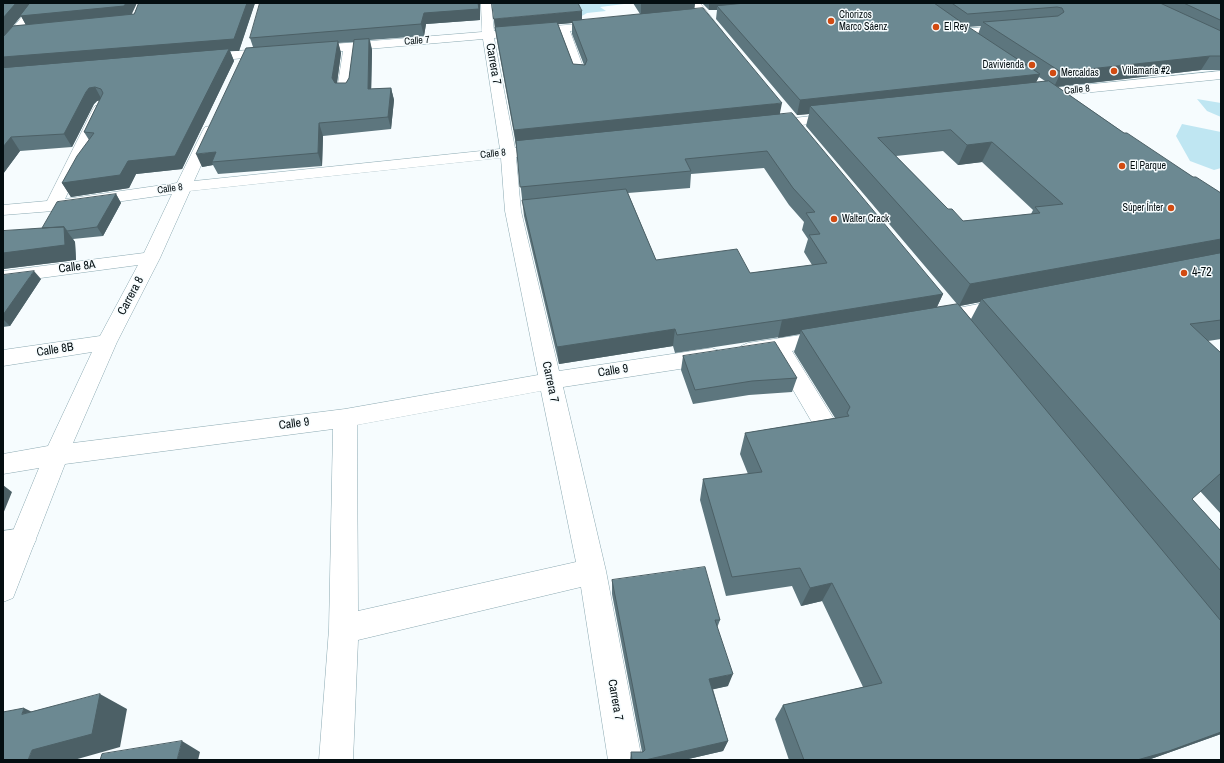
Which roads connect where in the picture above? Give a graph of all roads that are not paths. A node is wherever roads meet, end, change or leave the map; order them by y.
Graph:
1 (39, 3) edge
2 (486, 3) edge
3 (695, 12) edge
4 (720, 14) edge
5 (949, 24) edge
6 (610, 25) edge
7 (1021, 28) edge
8 (563, 29) junction
9 (32, 31) edge
10 (16, 33) junction
11 (961, 33) junction
12 (488, 35) junction
13 (728, 45) edge
14 (980, 46) edge
15 (350, 47) junction
16 (3, 48) edge
17 (247, 48) junction
18 (298, 50) edge
19 (282, 51) edge
20 (190, 59) edge
21 (239, 67) edge
22 (1221, 75) edge
23 (580, 76) edge
24 (1031, 80) edge
25 (344, 90) edge
26 (1050, 92) junction
27 (1019, 96) edge
28 (102, 105) edge
29 (1069, 105) edge
30 (217, 114) edge
31 (787, 116) junction
32 (847, 116) edge
33 (752, 127) edge
34 (802, 134) edge
35 (556, 148) edge
36 (508, 153) junction
37 (185, 187) junction
38 (53, 206) junction
39 (3, 210) edge
40 (151, 258) junction
41 (3, 276) edge
42 (1022, 302) edge
43 (922, 321) edge
44 (846, 334) edge
45 (107, 342) junction
46 (778, 346) junction
47 (3, 358) edge
48 (550, 381) junction
49 (345, 418) junction
50 (828, 429) edge
51 (56, 455) junction
52 (3, 464) edge
53 (13, 541) edge
54 (592, 571) junction
55 (3, 589) edge
56 (344, 629) junction
57 (336, 760) edge
58 (626, 760) edge

1 - 10 street
2 - 12 street, Carrera 7
3 - 4 street
3 - 13 street
5 - 11 street
6 - 8 street, Calle 7
7 - 11 street
8 - 12 street, Calle 7
8 - 23 street
9 - 10 street
10 - 16 street
11 - 14 street
12 - 15 street, Calle 7
12 - 36 street, Carrera 7
15 - 18 street, Calle 7
15 - 25 street
17 - 19 street
17 - 20 street
17 - 21 street
22 - 26 street, Calle 8
24 - 26 street
26 - 27 street, Calle 8
26 - 29 street
28 - 38 street
30 - 37 street, Carrera 8
31 - 32 street
31 - 33 street
31 - 34 street
35 - 36 street, Calle 8
36 - 37 street, Calle 8
36 - 48 street, Carrera 7
37 - 38 street, Calle 8
37 - 40 street, Carrera 8
38 - 39 street, Calle 8
40 - 41 street, Calle 8A
40 - 45 street, Carrera 8
42 - 43 street
44 - 46 street, Calle 9
45 - 47 street, Calle 8B
45 - 51 street, Carrera 8
46 - 48 street, Calle 9
46 - 50 street
48 - 49 street, Calle 9
48 - 54 street, Carrera 7
49 - 51 street, Calle 9
49 - 56 street
51 - 52 street, Calle 9
51 - 53 street, Carrera 8
53 - 55 street, Carrera 8
54 - 56 street
54 - 58 street, Carrera 7
56 - 57 street

